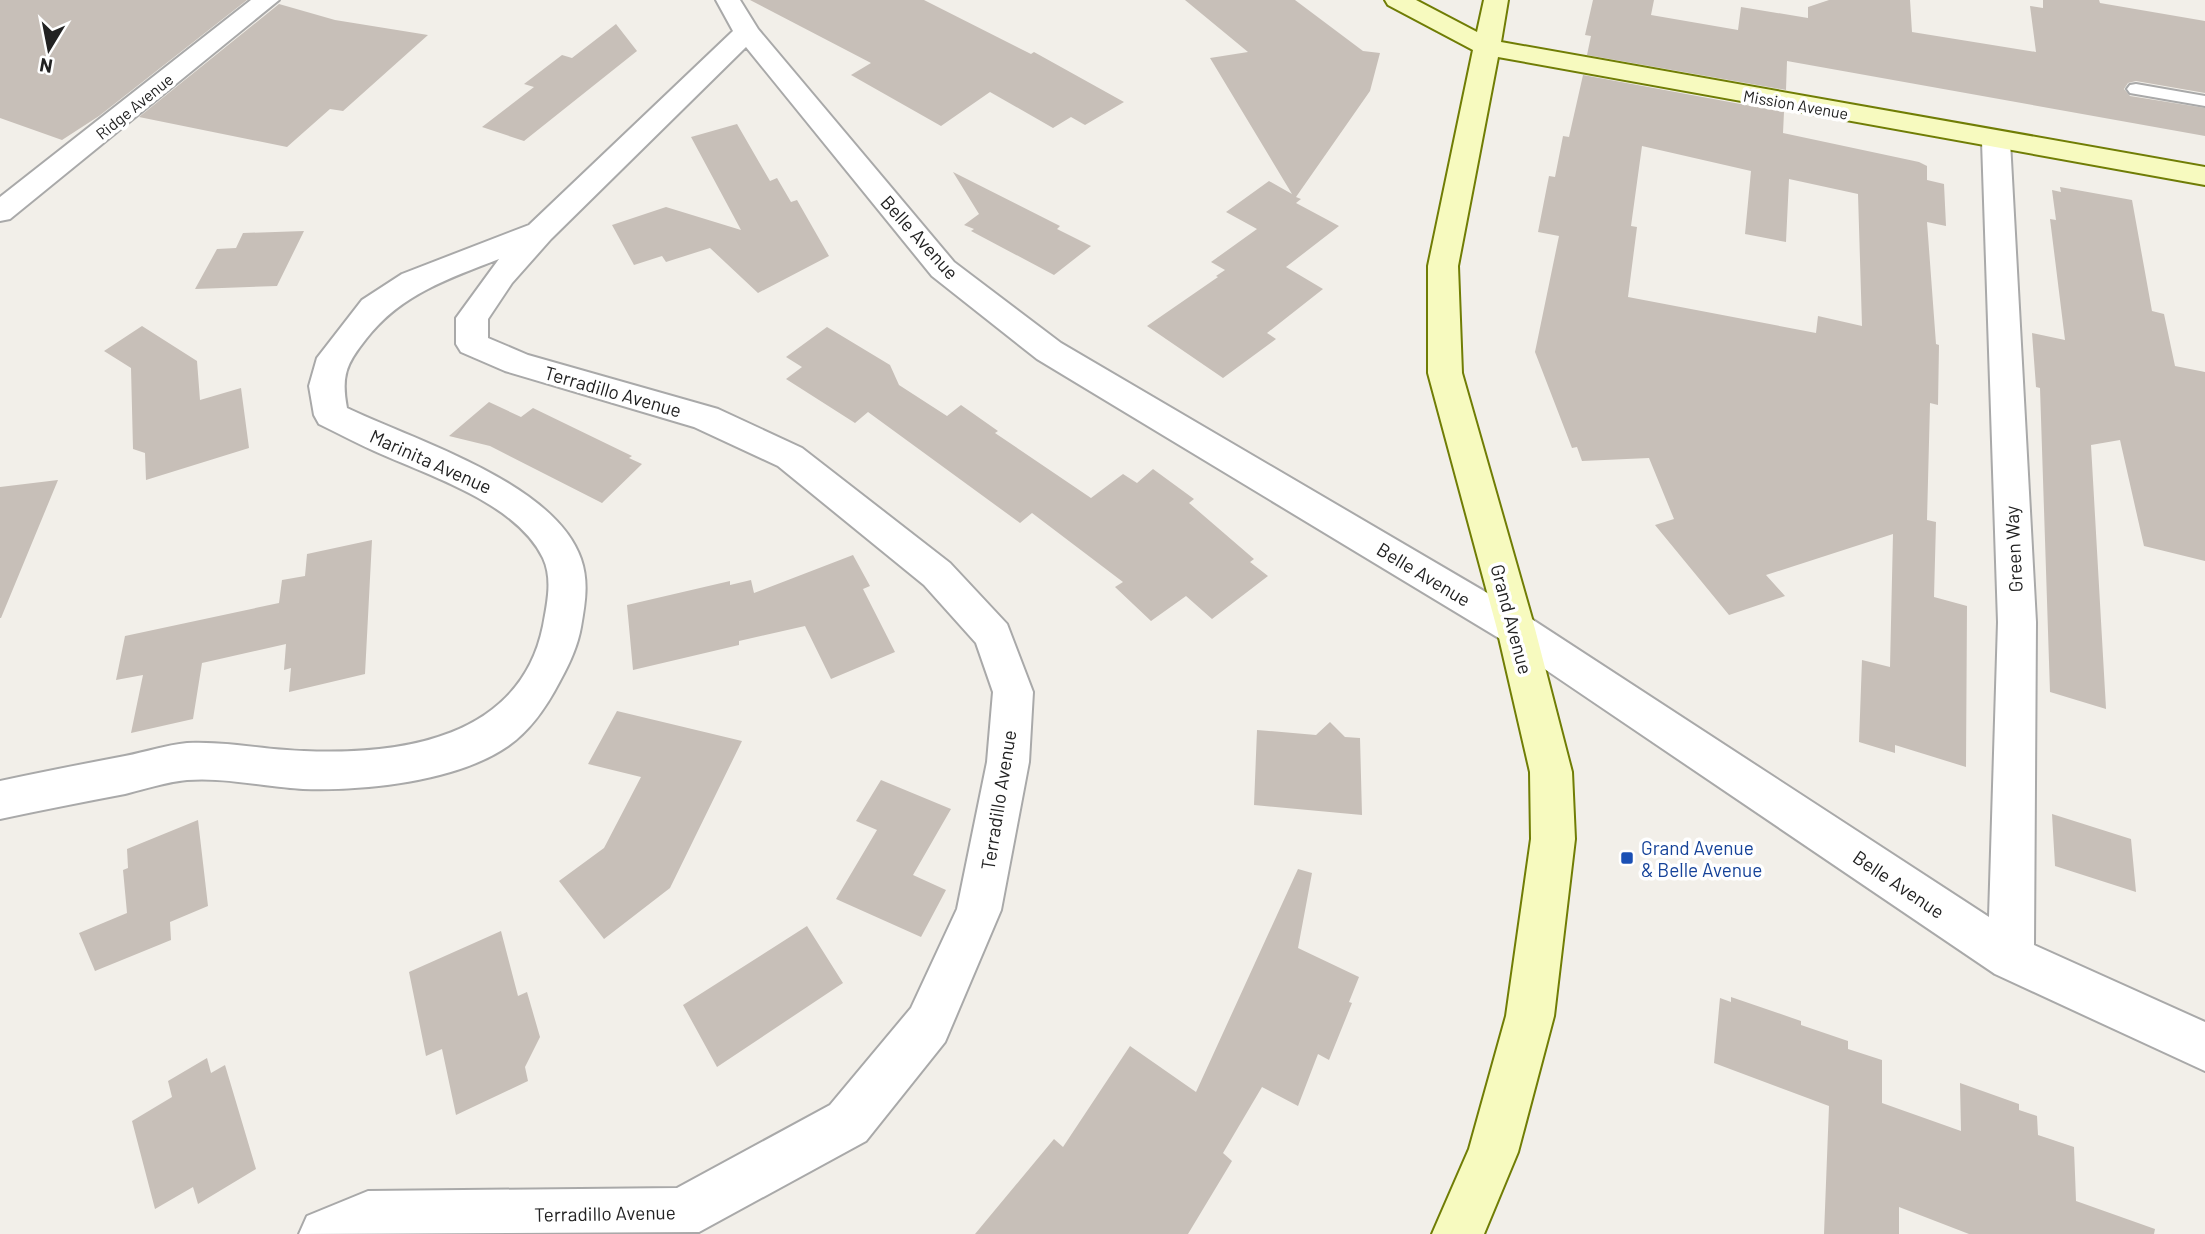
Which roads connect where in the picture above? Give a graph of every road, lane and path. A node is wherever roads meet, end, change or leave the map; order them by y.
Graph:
1 (267, 0) edge
2 (728, 0) edge
3 (1397, 0) edge
4 (1496, 0) edge
5 (747, 32) junction
6 (1486, 47) junction
7 (2136, 89) dead end
8 (2205, 101) edge
9 (1996, 141) junction
10 (2205, 176) edge
11 (0, 212) edge
12 (540, 232) junction
13 (1516, 629) junction
14 (0, 800) edge
15 (2011, 958) junction
16 (2205, 1047) edge
17 (325, 1234) edge
18 (1458, 1234) edge

1 - 11 street, Ridge Avenue
2 - 5 street, Belle Avenue
3 - 6 street, Mission Avenue
4 - 6 street, Grand Avenue
5 - 12 street, Marinita Avenue
5 - 13 street, Belle Avenue
6 - 9 street, Mission Avenue
6 - 13 street, Grand Avenue
7 - 8 lane
9 - 10 street, Mission Avenue
9 - 15 street, Green Way
12 - 14 street, Marinita Avenue
12 - 17 street, Terradillo Avenue
13 - 15 street, Belle Avenue
13 - 18 street, Grand Avenue
15 - 16 street, Belle Avenue

